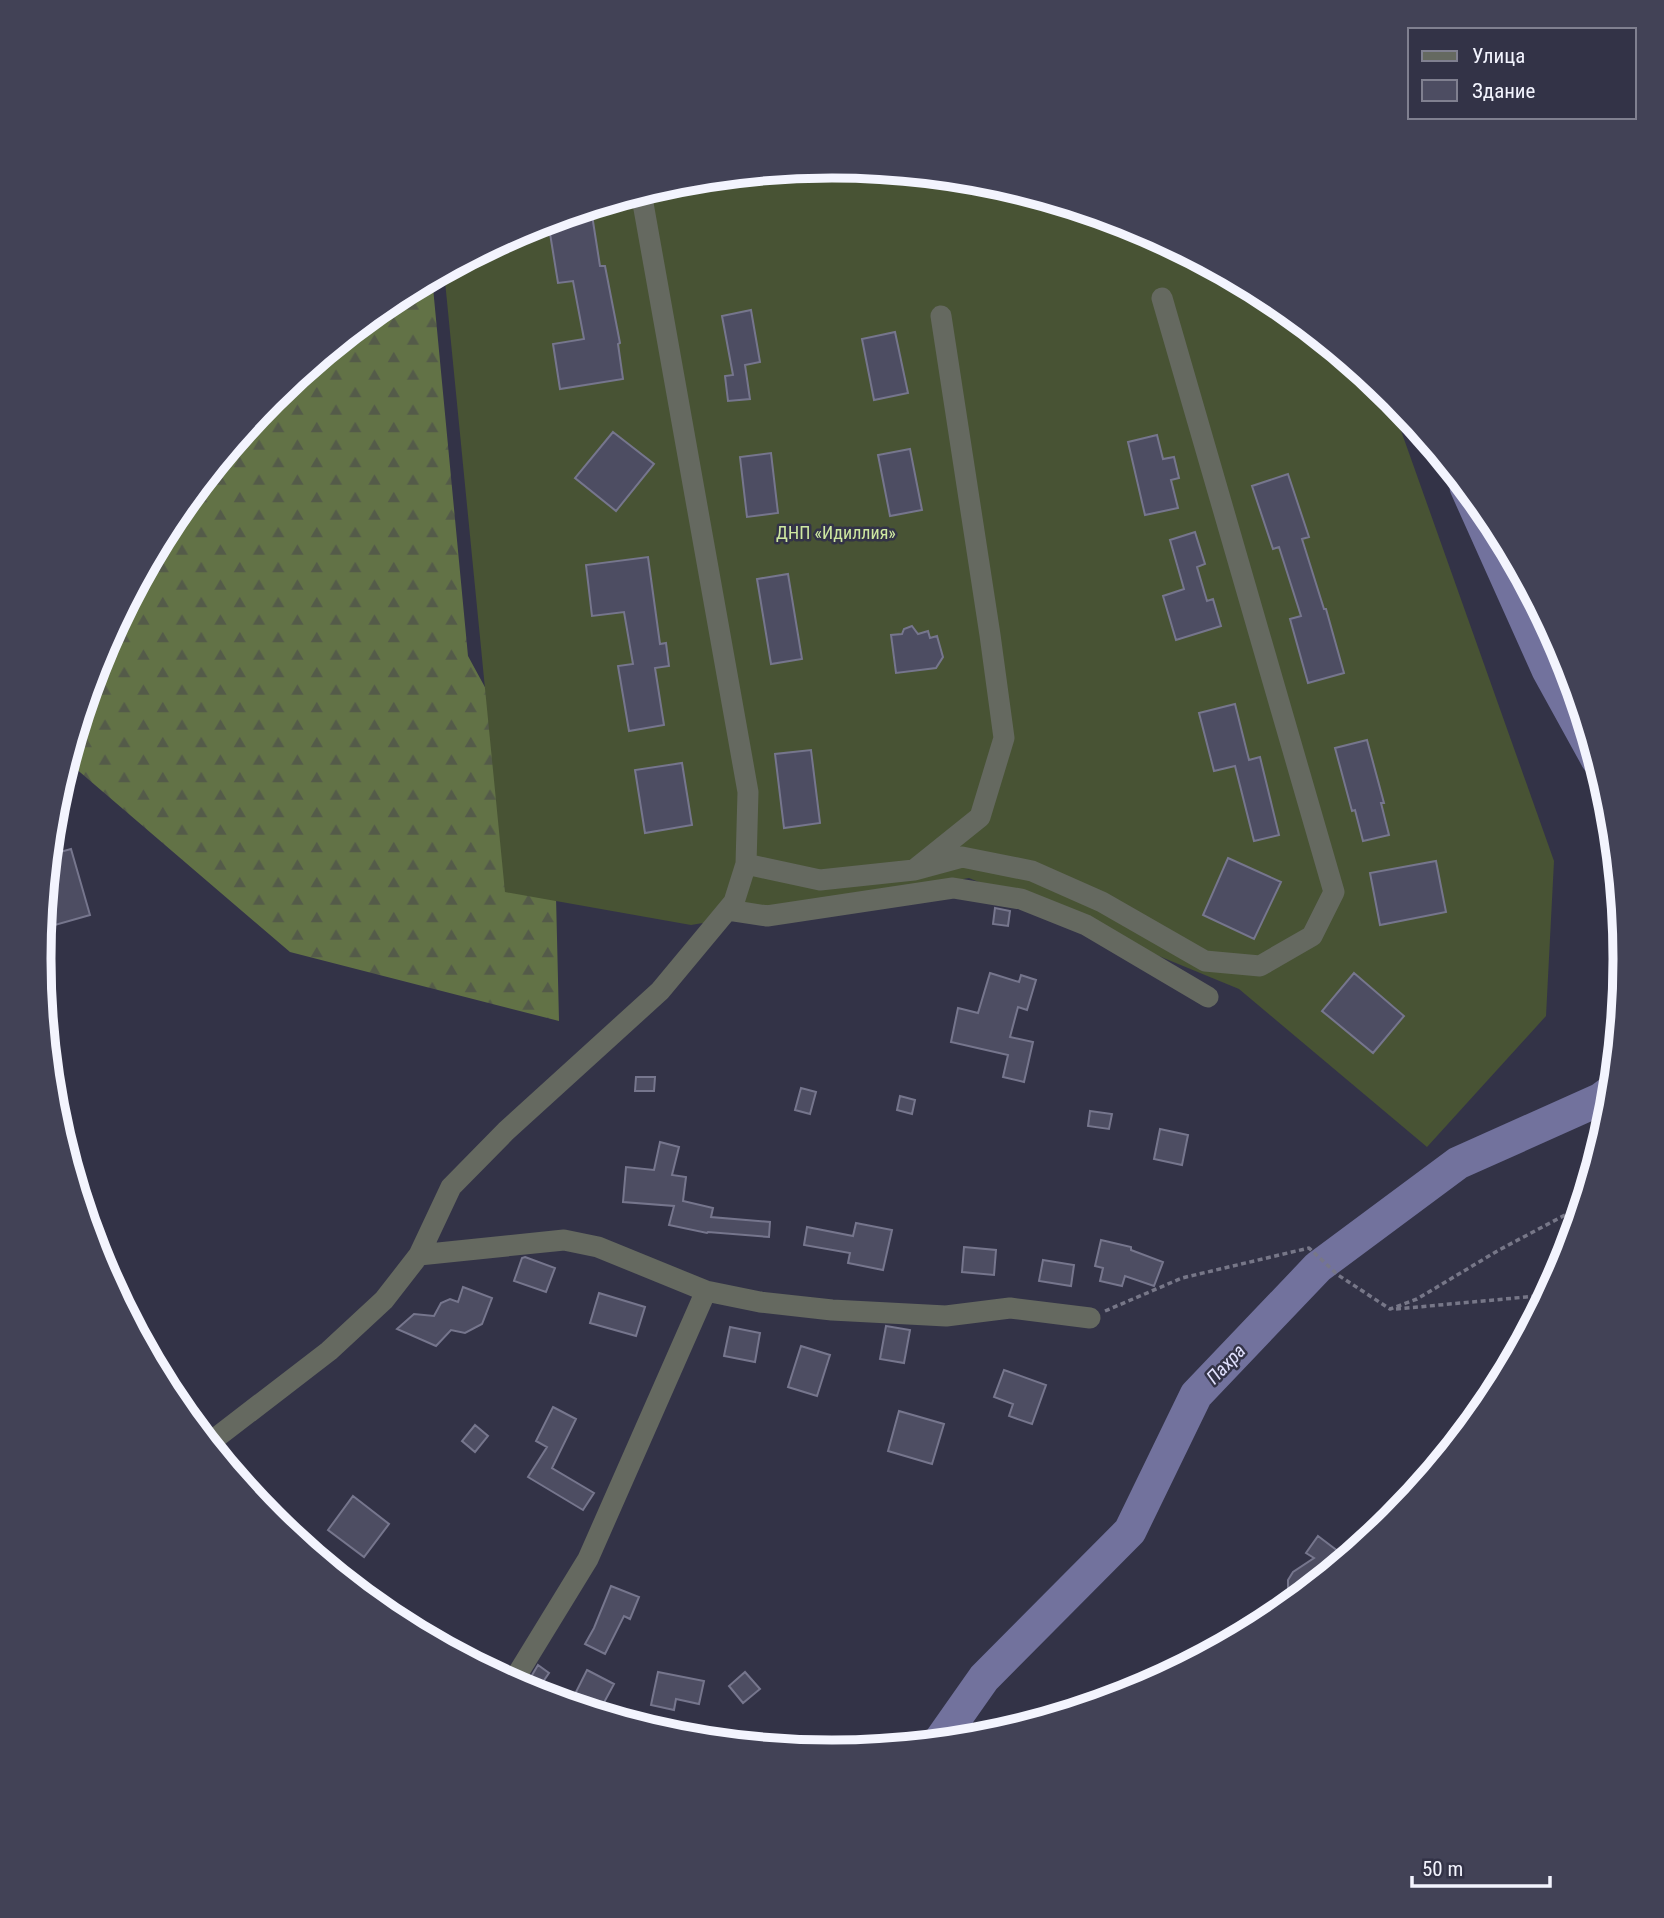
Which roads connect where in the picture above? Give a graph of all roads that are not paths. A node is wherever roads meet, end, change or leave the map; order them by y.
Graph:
1 (643, 201) edge
2 (1162, 298) dead end
3 (941, 316) dead end
4 (746, 864) junction
5 (914, 870) junction
6 (727, 910) junction
7 (1208, 997) dead end
8 (419, 1255) junction
9 (706, 1291) junction
10 (1090, 1318) road end
11 (215, 1439) edge
12 (517, 1674) edge

1 - 4 street
2 - 5 street
3 - 5 street
4 - 5 street
4 - 6 street
6 - 7 street
6 - 8 street
8 - 9 street
8 - 11 street
9 - 10 street
9 - 12 street

